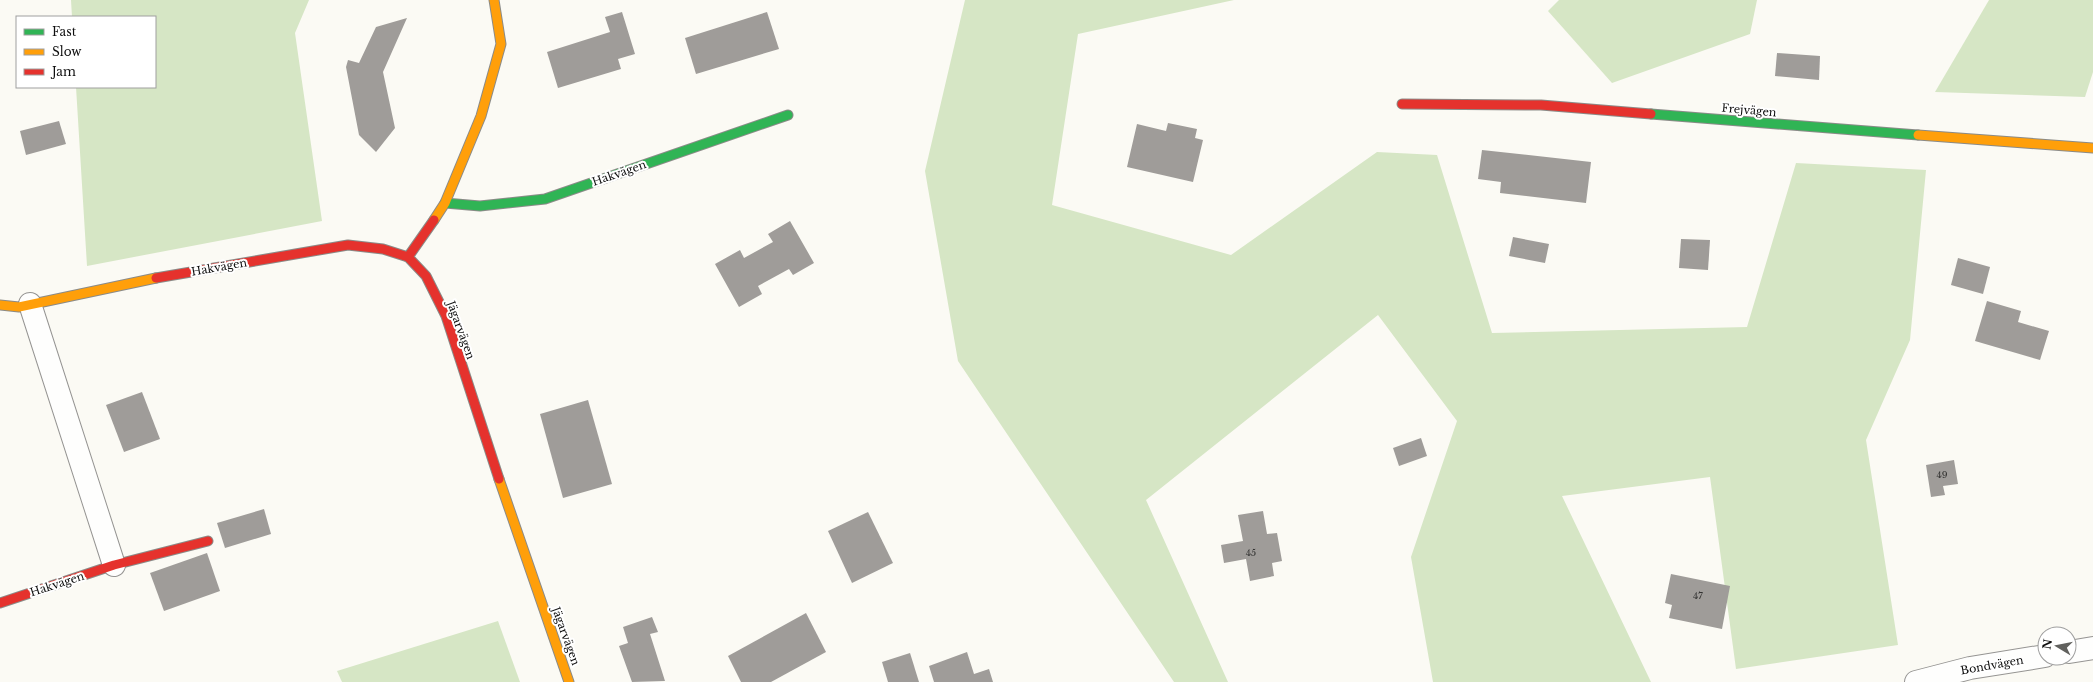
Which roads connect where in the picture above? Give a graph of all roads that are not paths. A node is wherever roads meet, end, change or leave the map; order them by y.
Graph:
1 (494, 0) edge
2 (1402, 104) dead end
3 (788, 114) dead end
4 (2093, 148) edge
5 (445, 203) junction
6 (408, 257) junction
7 (30, 304) junction
8 (0, 305) edge
9 (208, 541) dead end
10 (114, 565) junction
11 (0, 603) edge
12 (2093, 648) edge
13 (2077, 651) edge
14 (2037, 658) edge
15 (1974, 675) edge
16 (569, 682) edge
17 (1916, 682) edge

1 - 5 street
2 - 4 street, Frejvägen
3 - 5 street, Hakvägen
5 - 6 street
6 - 7 street, Hakvägen
6 - 16 street, Jägarvägen
7 - 8 street, Hakvägen
7 - 10 street
9 - 10 street, Hakvägen
10 - 11 street, Hakvägen
12 - 13 street
14 - 15 street, Bondvägen
15 - 17 street, Bondvägen

